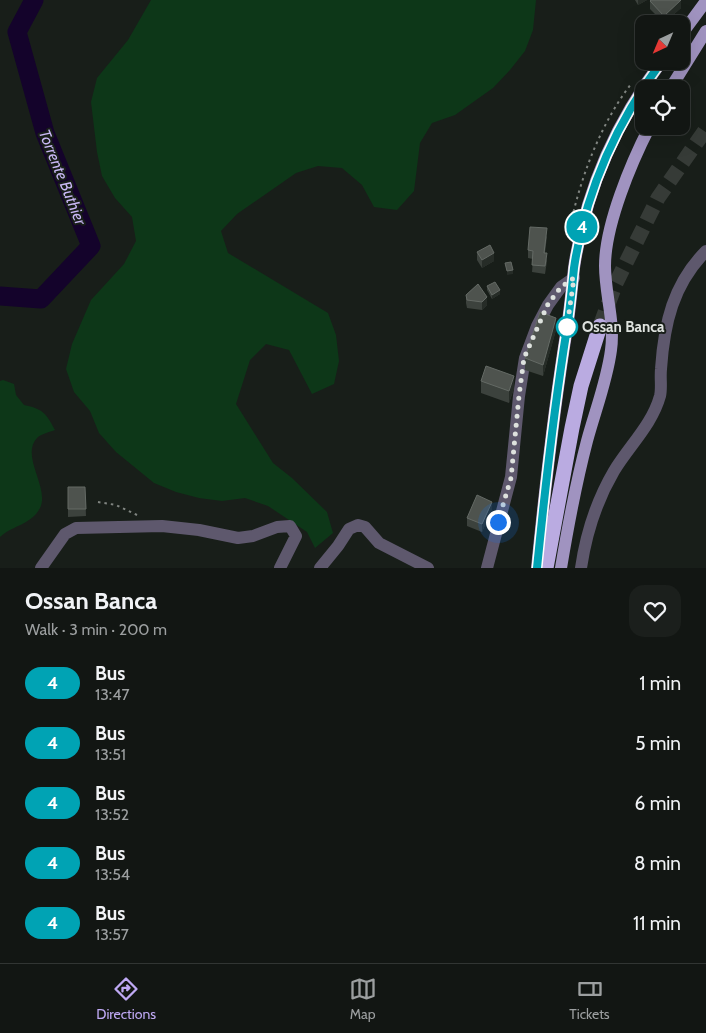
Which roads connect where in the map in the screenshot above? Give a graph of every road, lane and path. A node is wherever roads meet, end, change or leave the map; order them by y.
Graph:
1 (706, 1) edge
2 (690, 23) edge
3 (706, 31) edge
4 (656, 70) edge
5 (676, 80) edge
6 (646, 135) edge
7 (706, 251) edge
8 (574, 278) junction
9 (600, 326) tunnel mouth
10 (98, 502) dead end
11 (139, 516) dead end
12 (41, 568) edge
13 (280, 568) edge
14 (320, 568) edge
15 (428, 568) edge
16 (486, 568) edge
17 (537, 568) edge
18 (546, 568) edge
19 (561, 568) edge
20 (581, 568) edge

1 - 2 main road
3 - 5 main road
4 - 8 main road
6 - 19 main road
7 - 20 street
8 - 16 street
8 - 17 main road
9 - 18 highway
10 - 11 path
12 - 13 street
14 - 15 street

